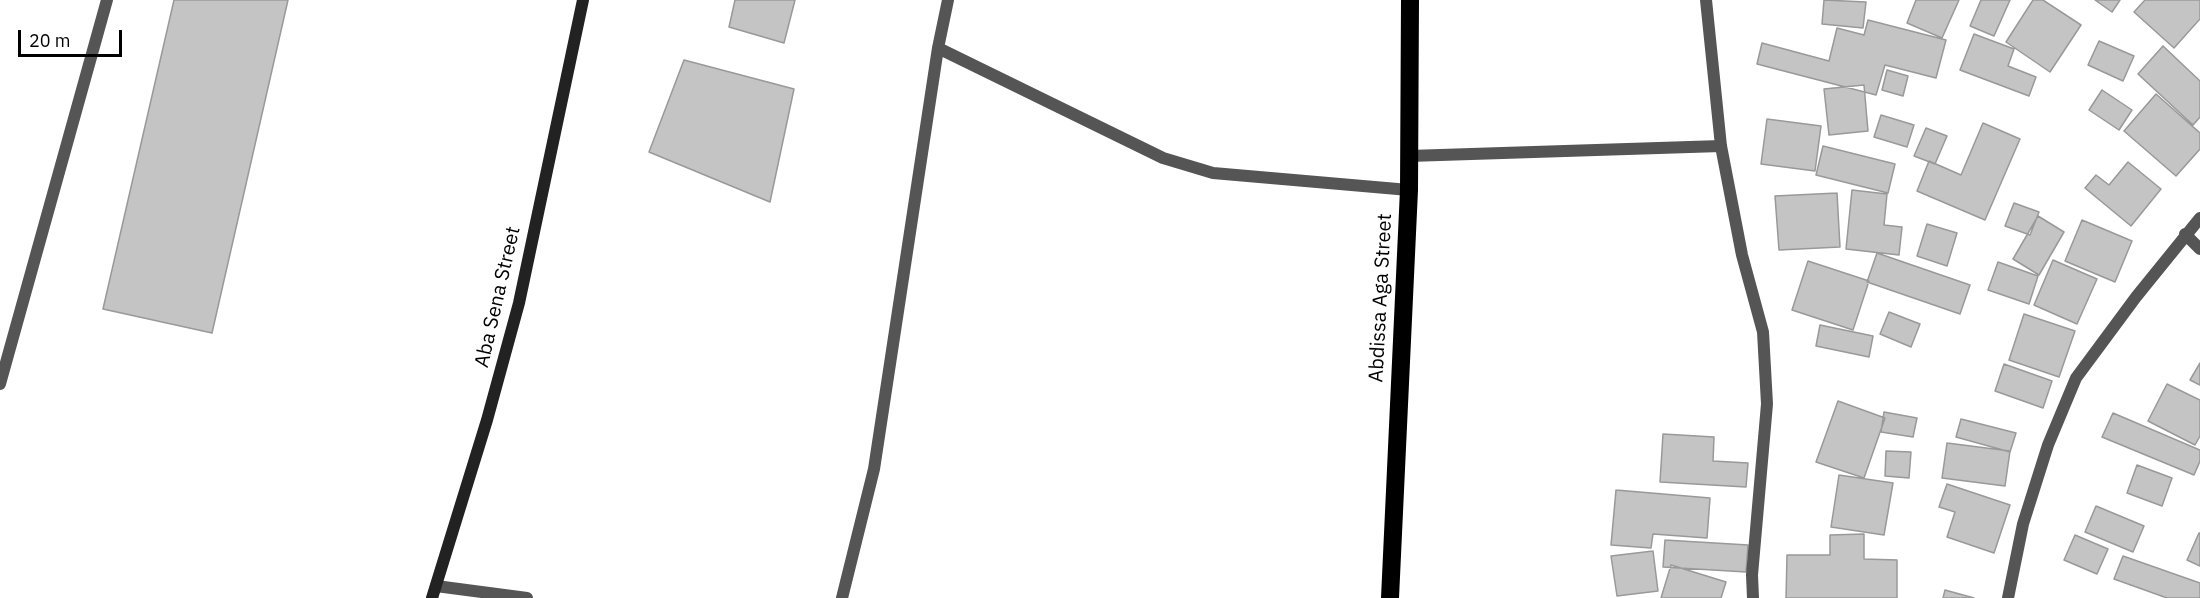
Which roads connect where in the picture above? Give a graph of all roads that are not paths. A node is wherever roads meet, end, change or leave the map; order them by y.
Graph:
1 (107, 0) edge
2 (583, 0) edge
3 (948, 0) edge
4 (1410, 0) edge
5 (1706, 0) edge
6 (938, 48) junction
7 (1721, 146) junction
8 (1409, 156) junction
9 (1409, 190) junction
10 (2200, 218) edge
11 (2185, 234) junction
12 (2200, 249) edge
13 (0, 384) edge
14 (434, 592) edge
15 (527, 598) edge
16 (842, 598) edge
17 (1390, 598) edge
18 (1753, 598) edge
19 (2008, 598) edge

1 - 13 street
2 - 14 street, Aba Sena Street
3 - 6 street
4 - 8 highway, Abdissa Aga Street
5 - 7 street
6 - 9 street
6 - 16 street
7 - 8 street
7 - 18 street
8 - 9 highway, Abdissa Aga Street
9 - 17 highway, Abdissa Aga Street
10 - 11 street
11 - 12 street
11 - 19 street
14 - 15 street

